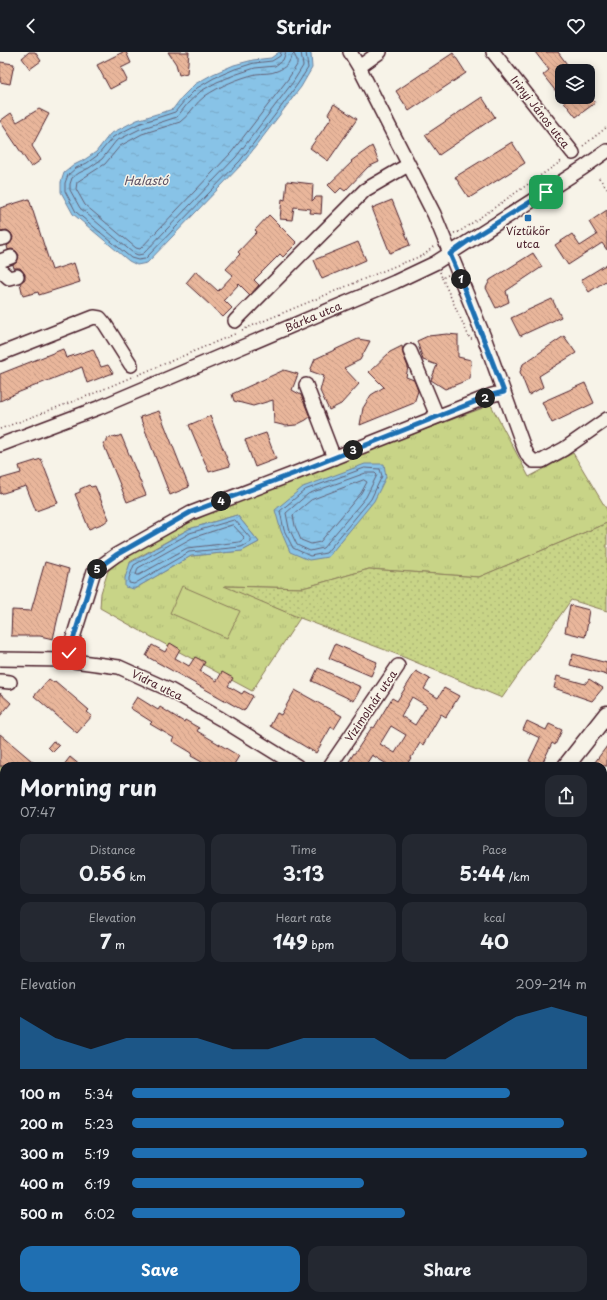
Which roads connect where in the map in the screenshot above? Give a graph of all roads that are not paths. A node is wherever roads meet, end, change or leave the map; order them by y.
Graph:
1 (350, 52) edge
2 (380, 52) edge
3 (492, 52) edge
4 (359, 67) junction
5 (607, 151) edge
6 (572, 153) road end
7 (408, 165) junction
8 (450, 254) junction
9 (0, 270) edge
10 (17, 276) dead end
11 (235, 321) dead end
12 (410, 351) dead end
13 (0, 354) edge
14 (131, 365) dead end
15 (306, 385) dead end
16 (504, 392) junction
17 (437, 416) junction
18 (607, 419) edge
19 (0, 445) edge
20 (334, 458) junction
21 (0, 658) edge
22 (66, 660) junction
23 (398, 666) dead end
24 (607, 714) edge
25 (291, 762) edge
26 (333, 762) edge
27 (569, 762) edge

1 - 4 street
2 - 4 street
3 - 6 street, Irinyi János utca
4 - 7 street
5 - 8 street, Bárka utca
7 - 8 street
7 - 11 street
8 - 16 street
8 - 19 street, Bárka utca
9 - 10 street
12 - 17 street
13 - 14 street
15 - 20 street
16 - 17 street
16 - 18 street
17 - 20 street
20 - 22 street
21 - 22 street, Vidra utca
22 - 25 street, Vidra utca
23 - 26 street, Vizimolnár utca
24 - 27 main road

